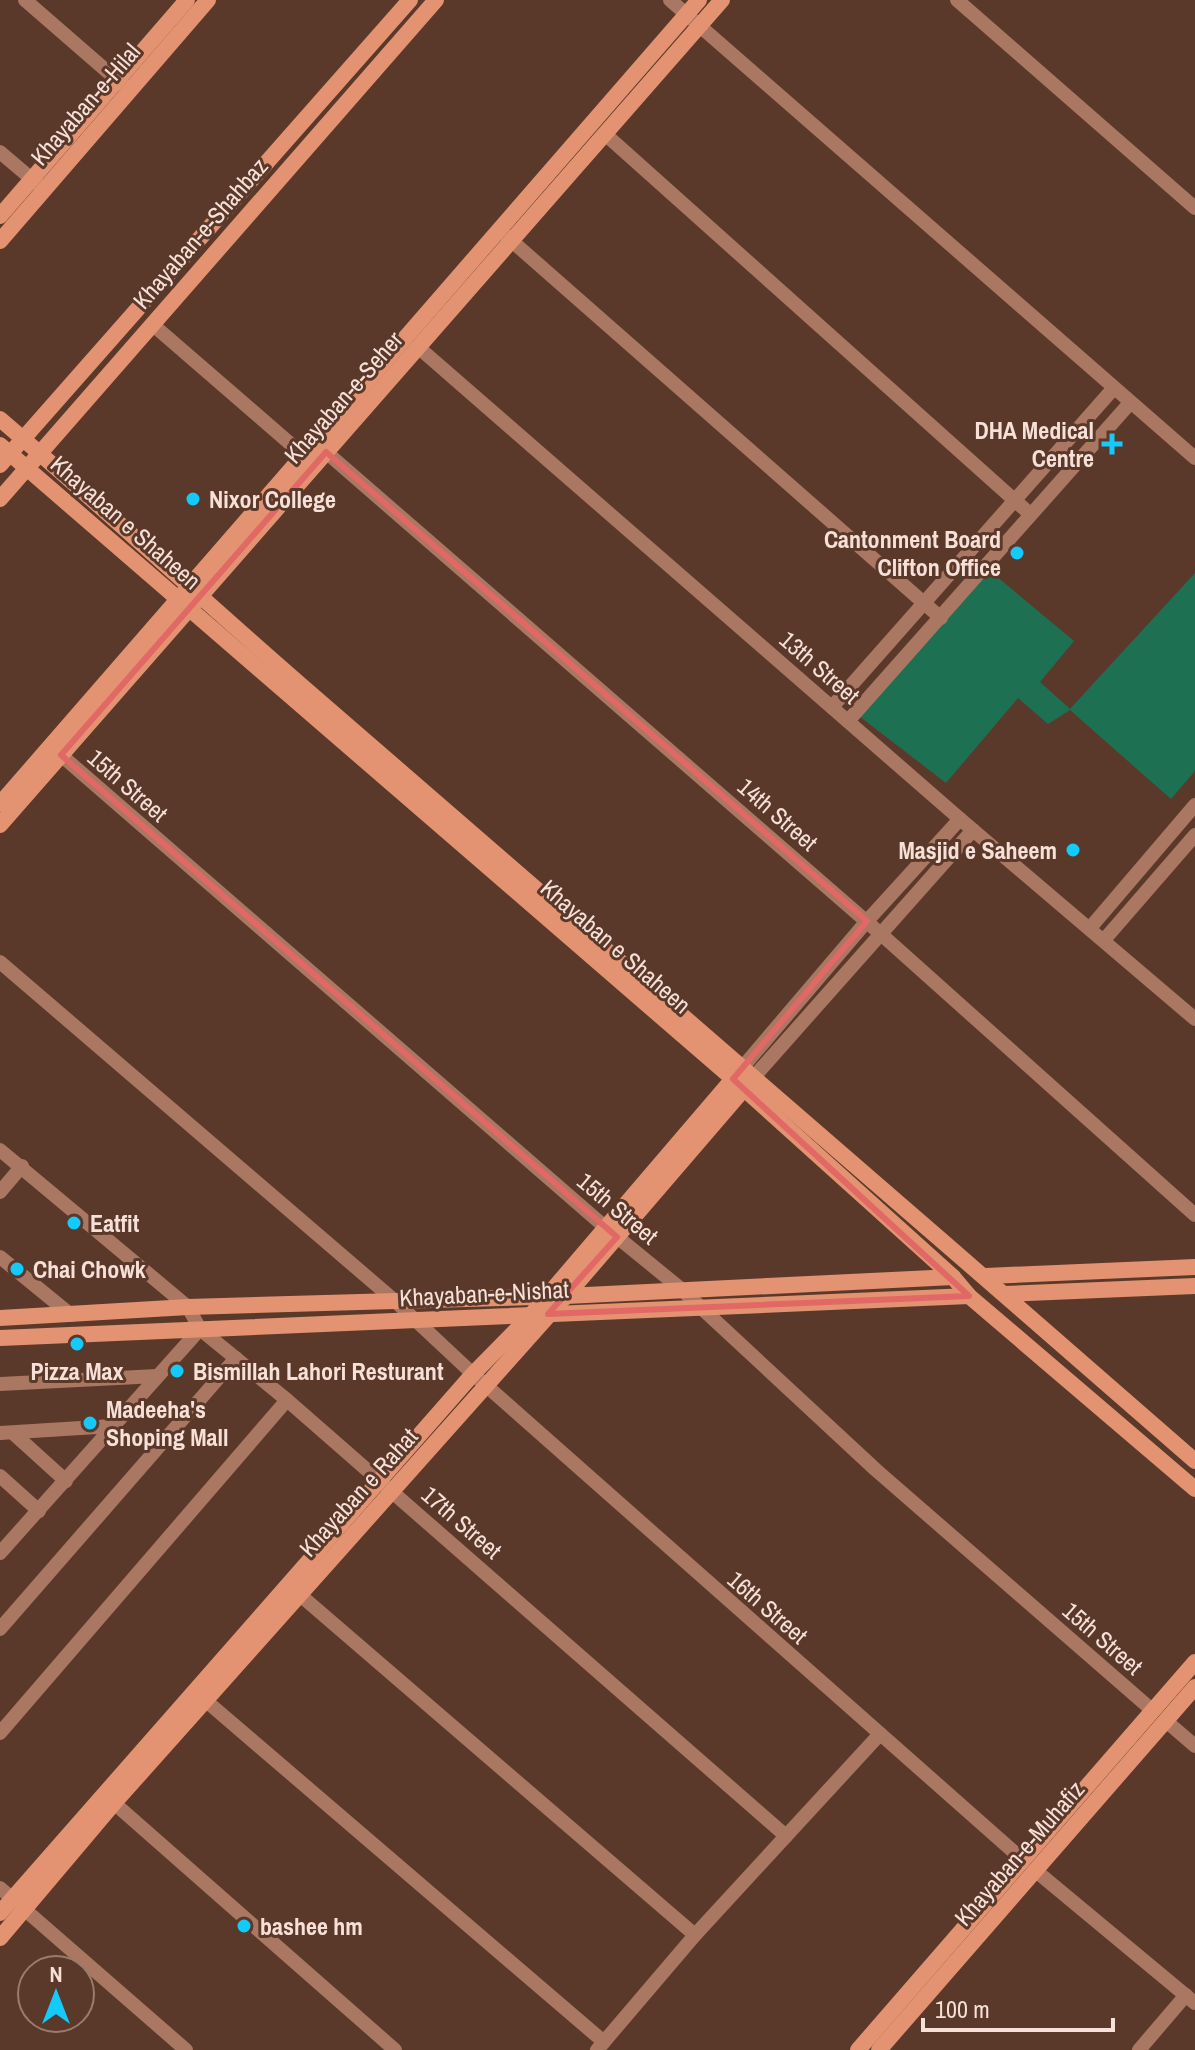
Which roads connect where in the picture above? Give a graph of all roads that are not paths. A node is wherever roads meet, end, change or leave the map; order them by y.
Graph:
1 (25, 0) edge
2 (187, 0) edge
3 (208, 0) edge
4 (410, 0) edge
5 (436, 0) edge
6 (670, 0) edge
7 (699, 0) edge
8 (722, 0) edge
9 (957, 0) edge
10 (686, 15) junction
11 (699, 27) junction
12 (124, 86) junction
13 (605, 134) junction
14 (0, 152) edge
15 (38, 184) junction
16 (1195, 208) edge
17 (0, 216) edge
18 (505, 235) junction
19 (0, 241) edge
20 (152, 324) junction
21 (418, 347) junction
22 (1113, 389) junction
23 (1130, 403) junction
24 (0, 419) edge
25 (22, 438) junction
26 (326, 452) junction
27 (39, 453) junction
28 (3, 455) edge
29 (1195, 458) edge
30 (309, 460) junction
31 (27, 468) junction
32 (0, 499) edge
33 (1014, 500) junction
34 (1030, 514) junction
35 (189, 598) junction
36 (923, 602) junction
37 (941, 618) junction
38 (832, 707) junction
39 (848, 721) junction
40 (56, 751) junction
41 (0, 804) edge
42 (1195, 805) edge
43 (960, 819) junction
44 (1178, 824) junction
45 (0, 825) edge
46 (973, 830) junction
47 (1195, 836) edge
48 (867, 921) junction
49 (1090, 928) junction
50 (882, 935) junction
51 (1104, 940) junction
52 (0, 962) edge
53 (1195, 1019) edge
54 (743, 1079) junction
55 (0, 1150) edge
56 (22, 1166) junction
57 (0, 1192) edge
58 (1195, 1215) edge
59 (611, 1232) junction
60 (0, 1257) edge
61 (1195, 1267) edge
62 (986, 1276) junction
63 (953, 1277) junction
64 (1195, 1286) edge
65 (681, 1289) junction
66 (1005, 1294) junction
67 (546, 1296) junction
68 (566, 1296) junction
69 (969, 1296) junction
70 (395, 1301) junction
71 (188, 1307) junction
72 (698, 1307) junction
73 (539, 1314) junction
74 (71, 1315) junction
75 (0, 1318) edge
76 (415, 1320) junction
77 (200, 1329) junction
78 (0, 1338) edge
79 (236, 1358) junction
80 (157, 1376) junction
81 (479, 1379) junction
82 (0, 1384) edge
83 (287, 1400) junction
84 (113, 1426) junction
85 (6, 1433) edge
86 (1195, 1461) edge
87 (0, 1476) edge
88 (66, 1481) junction
89 (385, 1485) junction
90 (1195, 1489) edge
91 (39, 1511) junction
92 (3, 1543) edge
93 (299, 1594) junction
94 (0, 1629) edge
95 (1195, 1662) edge
96 (1195, 1687) edge
97 (205, 1700) junction
98 (1159, 1716) junction
99 (0, 1733) edge
100 (880, 1734) junction
101 (1195, 1746) edge
102 (114, 1803) junction
103 (786, 1836) junction
104 (1030, 1866) junction
105 (12, 1898) edge
106 (0, 1913) edge
107 (695, 1935) junction
108 (0, 1938) edge
109 (960, 1945) junction
110 (1191, 1999) edge
111 (600, 2046) edge
112 (186, 2050) edge
113 (395, 2050) edge
114 (858, 2050) edge
115 (879, 2050) edge
116 (1139, 2050) edge

1 - 12 street
2 - 12 street
3 - 12 street, Khayaban-e-Hilal
4 - 25 street, Khayaban-e-Shahbaz
5 - 20 street, Khayaban-e-Shahbaz
6 - 10 street
7 - 10 street, Khayaban-e-Seher
8 - 11 street, Khayaban-e-Seher
9 - 16 street
10 - 11 street
10 - 18 street, Khayaban-e-Seher
11 - 13 street, Khayaban-e-Seher
11 - 22 street
12 - 15 street, Khayaban-e-Hilal
13 - 18 street, Khayaban-e-Seher
13 - 33 street
14 - 15 street
15 - 17 street
15 - 19 street, Khayaban-e-Hilal
18 - 21 street, Khayaban-e-Seher
18 - 30 street, Khayaban-e-Seher
18 - 36 street
20 - 27 street, Khayaban-e-Shahbaz
20 - 30 street
21 - 26 street, Khayaban-e-Seher
21 - 38 street, 13th Street
22 - 23 street
22 - 33 street
23 - 29 street
23 - 34 street
24 - 25 street, Khayaban e Shaheen
25 - 27 street, Khayaban e Shaheen
25 - 28 street, Khayaban-e-Shahbaz
26 - 30 street, Khayaban-e-Seher
26 - 48 street, 14th Street
27 - 31 street, Khayaban-e-Shahbaz
27 - 35 street, Khayaban e Shaheen
28 - 31 street, Khayaban e Shaheen
30 - 35 street, Khayaban-e-Seher
31 - 32 street, Khayaban-e-Shahbaz
31 - 35 street, Khayaban e Shaheen
33 - 34 street
33 - 36 street
34 - 37 street
35 - 40 street, Khayaban-e-Seher
35 - 54 street, Khayaban e Shaheen
36 - 37 street
36 - 38 street
37 - 39 street
38 - 39 street, 13th Street
39 - 43 street, 13th Street
40 - 41 street, Khayaban-e-Seher
40 - 45 street, Khayaban-e-Seher
40 - 59 street, 15th Street
42 - 44 street
43 - 46 street, 13th Street
43 - 48 street
44 - 47 street
44 - 49 street
46 - 49 street, 13th Street
46 - 50 street
47 - 51 street
48 - 50 street, 14th Street
48 - 54 street
49 - 51 street, 13th Street
50 - 54 street
50 - 58 street, 14th Street
51 - 53 street, 13th Street
52 - 70 street
54 - 59 street, Khayaban e Rahat
54 - 62 street, Khayaban e Shaheen
54 - 63 street, Khayaban e Shaheen
55 - 56 street, 17th Street
56 - 57 street
56 - 71 street, 17th Street
59 - 65 street, 15th Street
59 - 67 street, Khayaban e Rahat
59 - 68 street, Khayaban e Rahat
60 - 74 street
61 - 62 street
62 - 66 street, Khayaban e Shaheen
63 - 65 street, Khayaban-e-Nishat
63 - 69 street, Khayaban e Shaheen
64 - 66 street
65 - 68 street, Khayaban-e-Nishat
65 - 72 street, 15th Street
66 - 86 street, Khayaban e Shaheen
67 - 68 street, Khayaban-e-Nishat
67 - 70 street, Khayaban-e-Nishat
67 - 73 street, Khayaban e Rahat
68 - 73 street, Khayaban e Rahat
69 - 72 street, Khayaban-e-Nishat
69 - 90 street, Khayaban e Shaheen
70 - 71 street, Khayaban-e-Nishat
70 - 76 street
71 - 74 street, Khayaban-e-Nishat
71 - 77 street, 17th Street
72 - 73 street, Khayaban-e-Nishat
72 - 98 street, 15th Street
73 - 76 street, Khayaban-e-Nishat
73 - 81 street, Khayaban e Rahat
74 - 75 street, Khayaban-e-Nishat
76 - 77 street, Khayaban-e-Nishat
76 - 81 street, 16th Street
77 - 78 street, Khayaban-e-Nishat
77 - 79 street, 17th Street
77 - 80 street
79 - 83 street, 17th Street
79 - 94 street
80 - 82 street
80 - 84 street
81 - 89 street, Khayaban e Rahat
81 - 100 street, 16th Street
83 - 89 street, 17th Street
83 - 99 street
84 - 85 street
84 - 88 street
85 - 88 street
87 - 91 street
88 - 91 street
89 - 93 street, Khayaban e Rahat
89 - 103 street, 17th Street
89 - 105 street, Khayaban e Rahat
91 - 92 street
93 - 97 street, Khayaban e Rahat
93 - 107 street
95 - 98 street, Khayaban-e-Muhafiz
96 - 98 street, Khayaban-e-Muhafiz
97 - 102 street, Khayaban e Rahat
97 - 111 street
98 - 101 street, 15th Street
98 - 104 street, Khayaban-e-Muhafiz
100 - 103 street
100 - 104 street, 16th Street
102 - 105 street, Khayaban e Rahat
102 - 113 street
103 - 107 street
104 - 109 street, Khayaban-e-Muhafiz
104 - 110 street, 16th Street
105 - 106 street, Khayaban e Rahat
105 - 108 street, Khayaban e Rahat
105 - 112 street
107 - 111 street
109 - 114 street
109 - 115 street, Khayaban-e-Muhafiz
110 - 116 street

